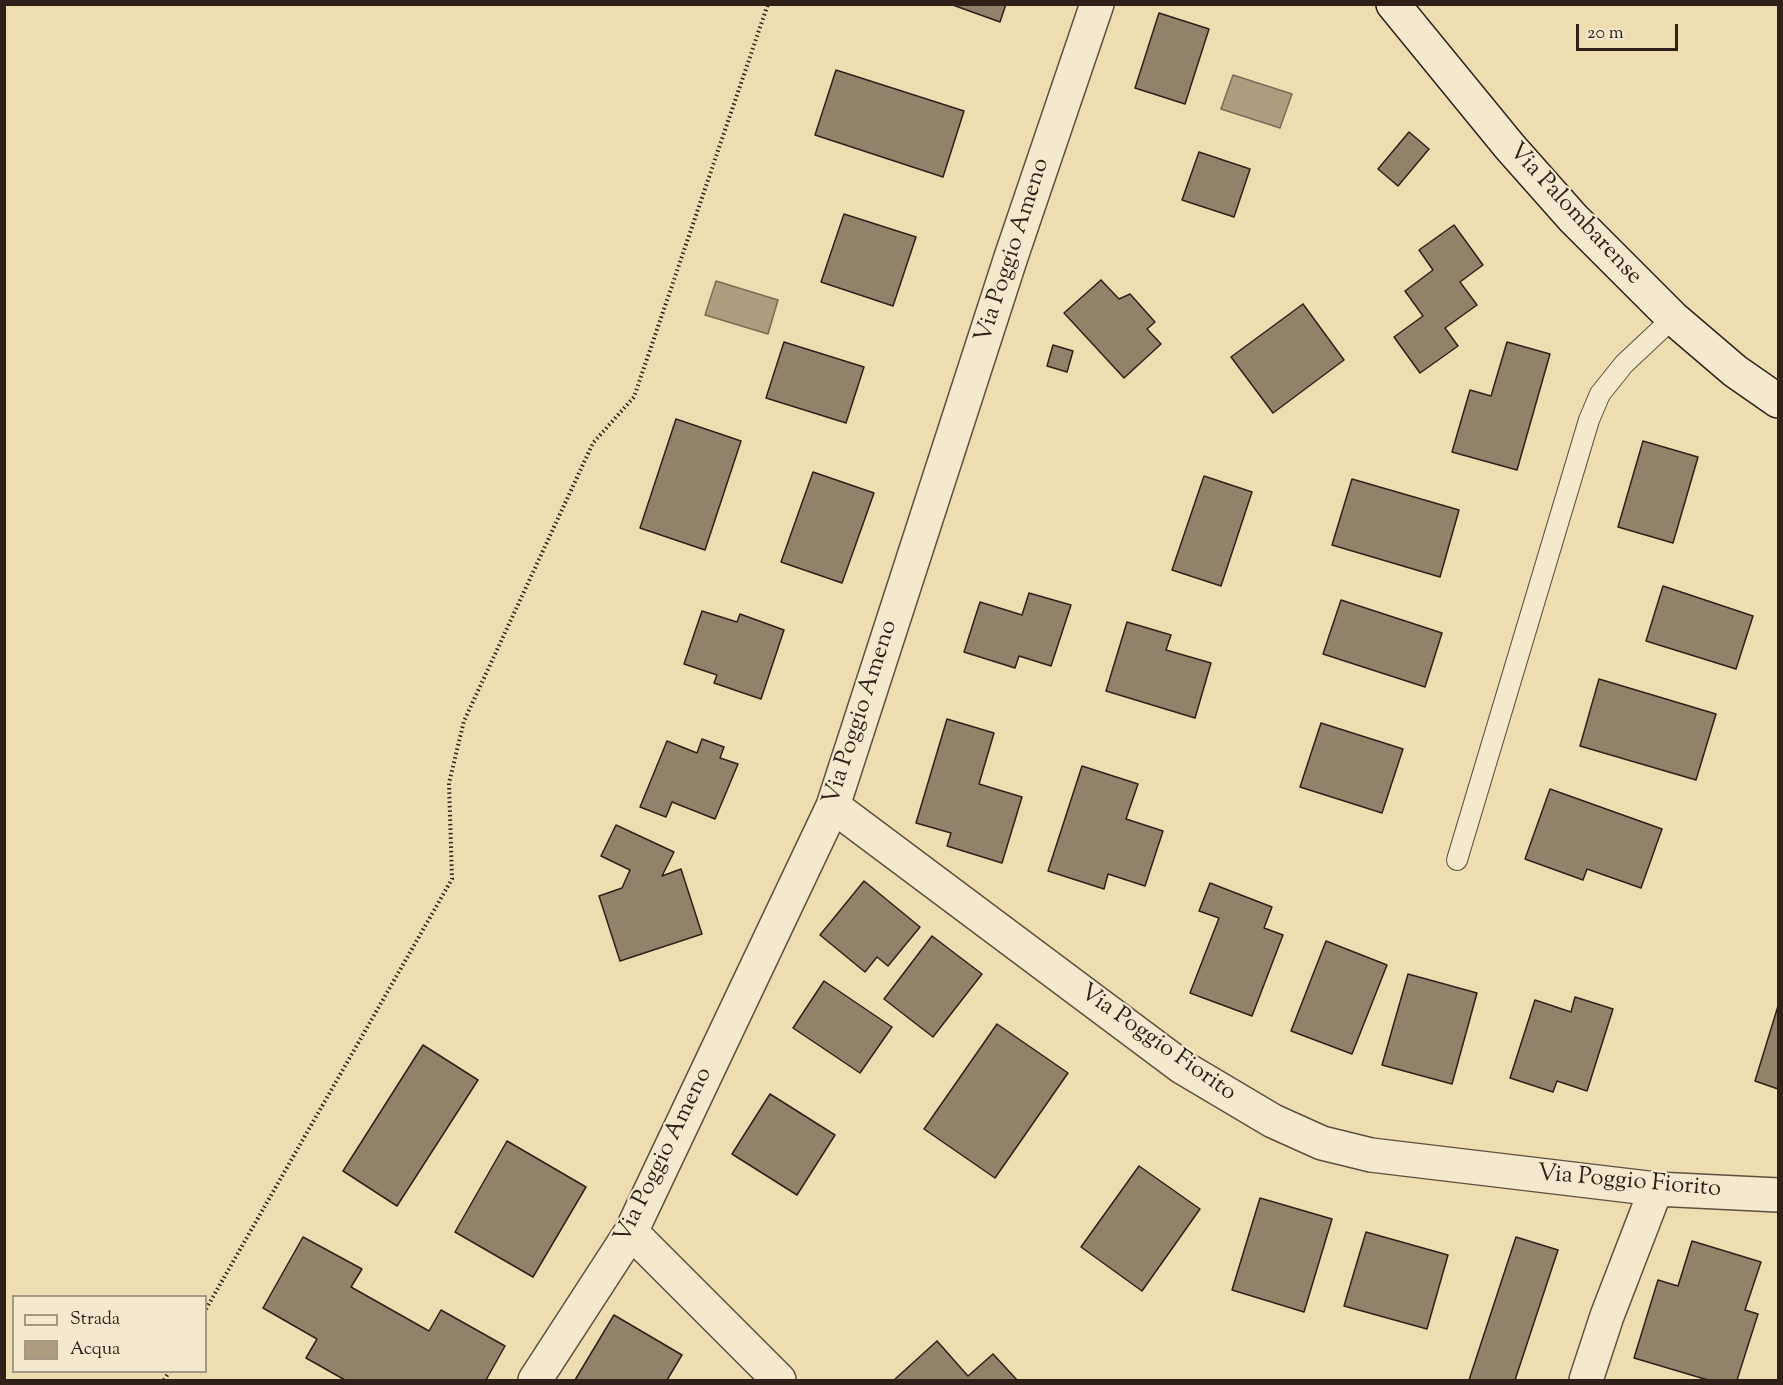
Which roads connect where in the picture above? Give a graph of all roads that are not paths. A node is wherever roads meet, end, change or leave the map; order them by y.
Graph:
1 (1097, 4) edge
2 (1394, 4) edge
3 (1672, 318) junction
4 (1779, 401) edge
5 (833, 806) junction
6 (1457, 860) dead end
7 (1656, 1189) junction
8 (1779, 1195) edge
9 (631, 1232) junction
10 (535, 1380) edge
11 (779, 1380) edge
12 (1586, 1380) edge

1 - 5 street, Via Poggio Ameno
2 - 3 street, Via Palombarense
3 - 4 street, Via Palombarense
3 - 6 lane
5 - 7 street, Via Poggio Fiorito
5 - 9 street, Via Poggio Ameno
7 - 8 street, Via Poggio Fiorito
7 - 12 street
9 - 10 street, Via Poggio Ameno
9 - 11 street

